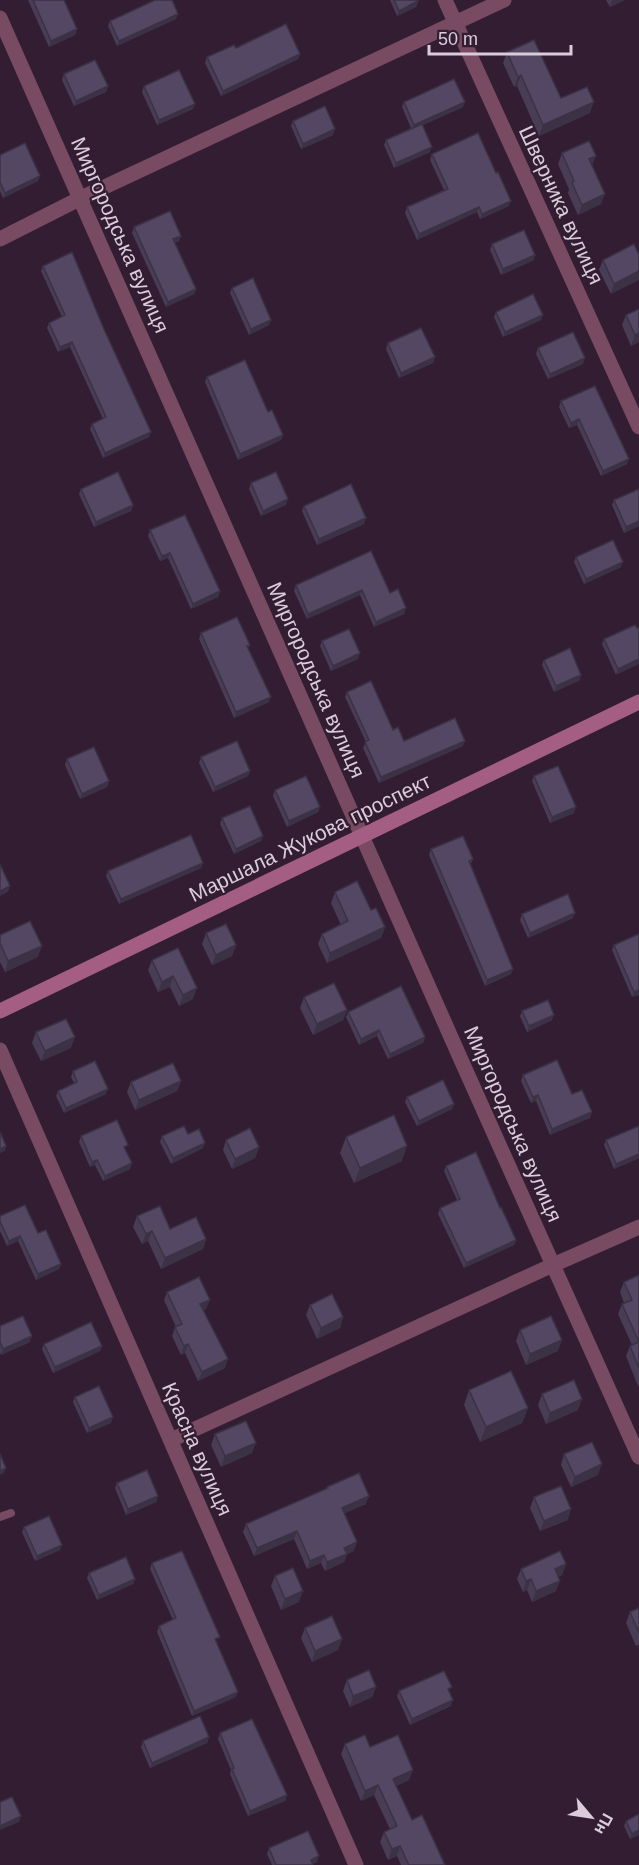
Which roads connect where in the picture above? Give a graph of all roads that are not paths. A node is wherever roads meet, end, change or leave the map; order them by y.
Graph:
1 (445, 0) edge
2 (504, 0) edge
3 (0, 18) edge
4 (455, 22) junction
5 (81, 198) junction
6 (0, 239) edge
7 (639, 426) edge
8 (639, 702) edge
9 (362, 837) junction
10 (0, 1011) edge
11 (0, 1050) edge
12 (639, 1227) edge
13 (553, 1265) junction
14 (171, 1440) junction
15 (639, 1457) edge
16 (11, 1513) dead end
17 (0, 1517) edge
18 (356, 1865) edge

1 - 4 street, Шверника вулиця
2 - 4 street
3 - 5 street, Миргородська вулиця
4 - 5 street
4 - 7 street, Шверника вулиця
5 - 6 street
5 - 9 street, Миргородська вулиця
8 - 9 street, Маршала Жукова проспект
9 - 10 street, Маршала Жукова проспект
9 - 13 street, Миргородська вулиця
11 - 14 street, Красна вулиця
12 - 13 street
13 - 14 street
13 - 15 street, Миргородська вулиця
14 - 18 street, Красна вулиця
16 - 17 lane

